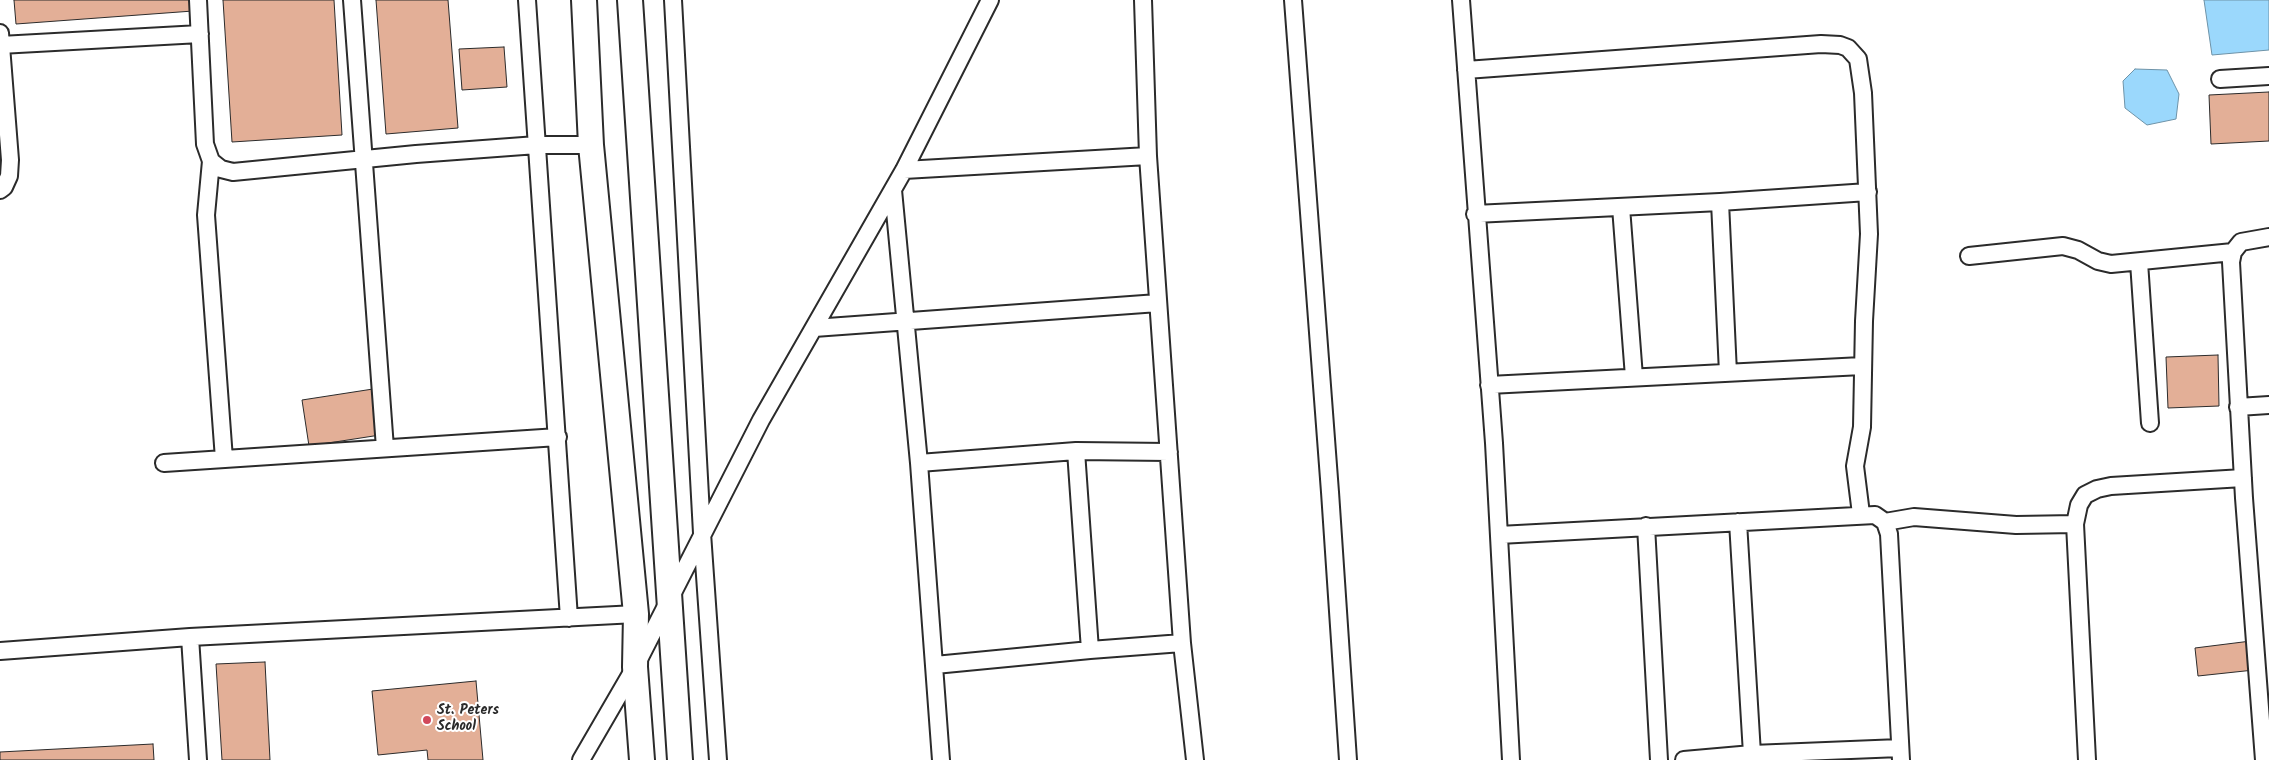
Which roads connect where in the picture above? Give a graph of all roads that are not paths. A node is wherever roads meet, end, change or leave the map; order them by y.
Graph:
1 (198, 0) edge
2 (352, 0) edge
3 (527, 0) edge
4 (584, 0) edge
5 (630, 0) edge
6 (673, 0) edge
7 (990, 0) edge
8 (1143, 0) edge
9 (1293, 0) edge
10 (1461, 0) edge
11 (0, 32) edge
12 (200, 34) junction
13 (0, 45) edge
14 (1466, 70) junction
15 (2269, 76) edge
16 (2220, 79) dead end
17 (537, 144) junction
18 (591, 144) junction
19 (1148, 156) junction
20 (363, 159) junction
21 (211, 161) junction
22 (904, 170) junction
23 (0, 190) edge
24 (893, 190) junction
25 (1868, 192) junction
26 (1720, 202) junction
27 (1621, 207) junction
28 (1475, 214) junction
29 (2269, 237) edge
30 (2233, 252) junction
31 (1969, 256) dead end
32 (2139, 262) junction
33 (1158, 303) junction
34 (906, 321) junction
35 (814, 328) junction
36 (1862, 366) junction
37 (1728, 373) junction
38 (1634, 378) junction
39 (1489, 385) junction
40 (2269, 405) edge
41 (2238, 407) junction
42 (2150, 423) dead end
43 (558, 437) junction
44 (385, 448) junction
45 (1076, 451) junction
46 (1169, 452) junction
47 (224, 459) junction
48 (919, 462) junction
49 (164, 463) dead end
50 (2243, 478) junction
51 (1861, 514) junction
52 (1738, 522) junction
53 (1885, 522) junction
54 (2075, 524) junction
55 (1646, 526) junction
56 (702, 533) junction
57 (1499, 535) junction
58 (668, 600) junction
59 (636, 614) junction
60 (569, 618) junction
61 (190, 637) junction
62 (1182, 643) junction
63 (1090, 650) junction
64 (0, 651) edge
65 (935, 665) junction
66 (635, 667) junction
67 (1752, 754) junction
68 (1901, 754) edge
69 (198, 760) edge
70 (581, 760) edge
71 (642, 760) edge
72 (680, 760) edge
73 (718, 760) edge
74 (941, 760) edge
75 (1195, 760) edge
76 (1348, 760) edge
77 (1510, 760) edge
78 (1659, 760) edge
79 (1684, 760) edge
80 (2087, 760) edge
81 (2264, 760) edge

1 - 12 street
2 - 20 street
3 - 17 street
4 - 18 street
5 - 58 street
6 - 56 street
7 - 22 street
8 - 19 street
9 - 76 street
10 - 14 street
11 - 13 street
12 - 13 street
12 - 21 street
13 - 23 street
14 - 25 street
14 - 28 street
15 - 16 street
17 - 18 street
17 - 20 street
17 - 43 street
18 - 59 street
19 - 22 street
19 - 33 street
20 - 21 street
20 - 44 street
21 - 47 street
22 - 24 street
24 - 34 street
24 - 35 street
25 - 26 street
25 - 36 street
26 - 27 street
26 - 37 street
27 - 28 street
27 - 38 street
28 - 39 street
29 - 30 street
30 - 32 street
30 - 41 street
31 - 32 street
32 - 42 street
33 - 34 street
33 - 46 street
34 - 35 street
34 - 48 street
35 - 56 street
36 - 37 street
36 - 51 street
37 - 38 street
38 - 39 street
39 - 57 street
40 - 41 street
41 - 50 street
43 - 44 street
43 - 60 street
44 - 47 street
45 - 46 street
45 - 48 street
45 - 63 street
46 - 62 street
47 - 49 street
48 - 65 street
50 - 54 street
50 - 81 street
51 - 52 street
51 - 53 street
52 - 55 street
52 - 67 street
53 - 54 street
53 - 68 street
54 - 80 street
55 - 57 street
55 - 78 street
56 - 58 street
56 - 73 street
57 - 77 street
58 - 66 street
58 - 72 street
59 - 60 street
59 - 66 street
60 - 61 street
61 - 64 street
61 - 69 street
62 - 63 street
62 - 75 street
63 - 65 street
65 - 74 street
66 - 70 street
66 - 71 street
67 - 68 street
67 - 79 street

